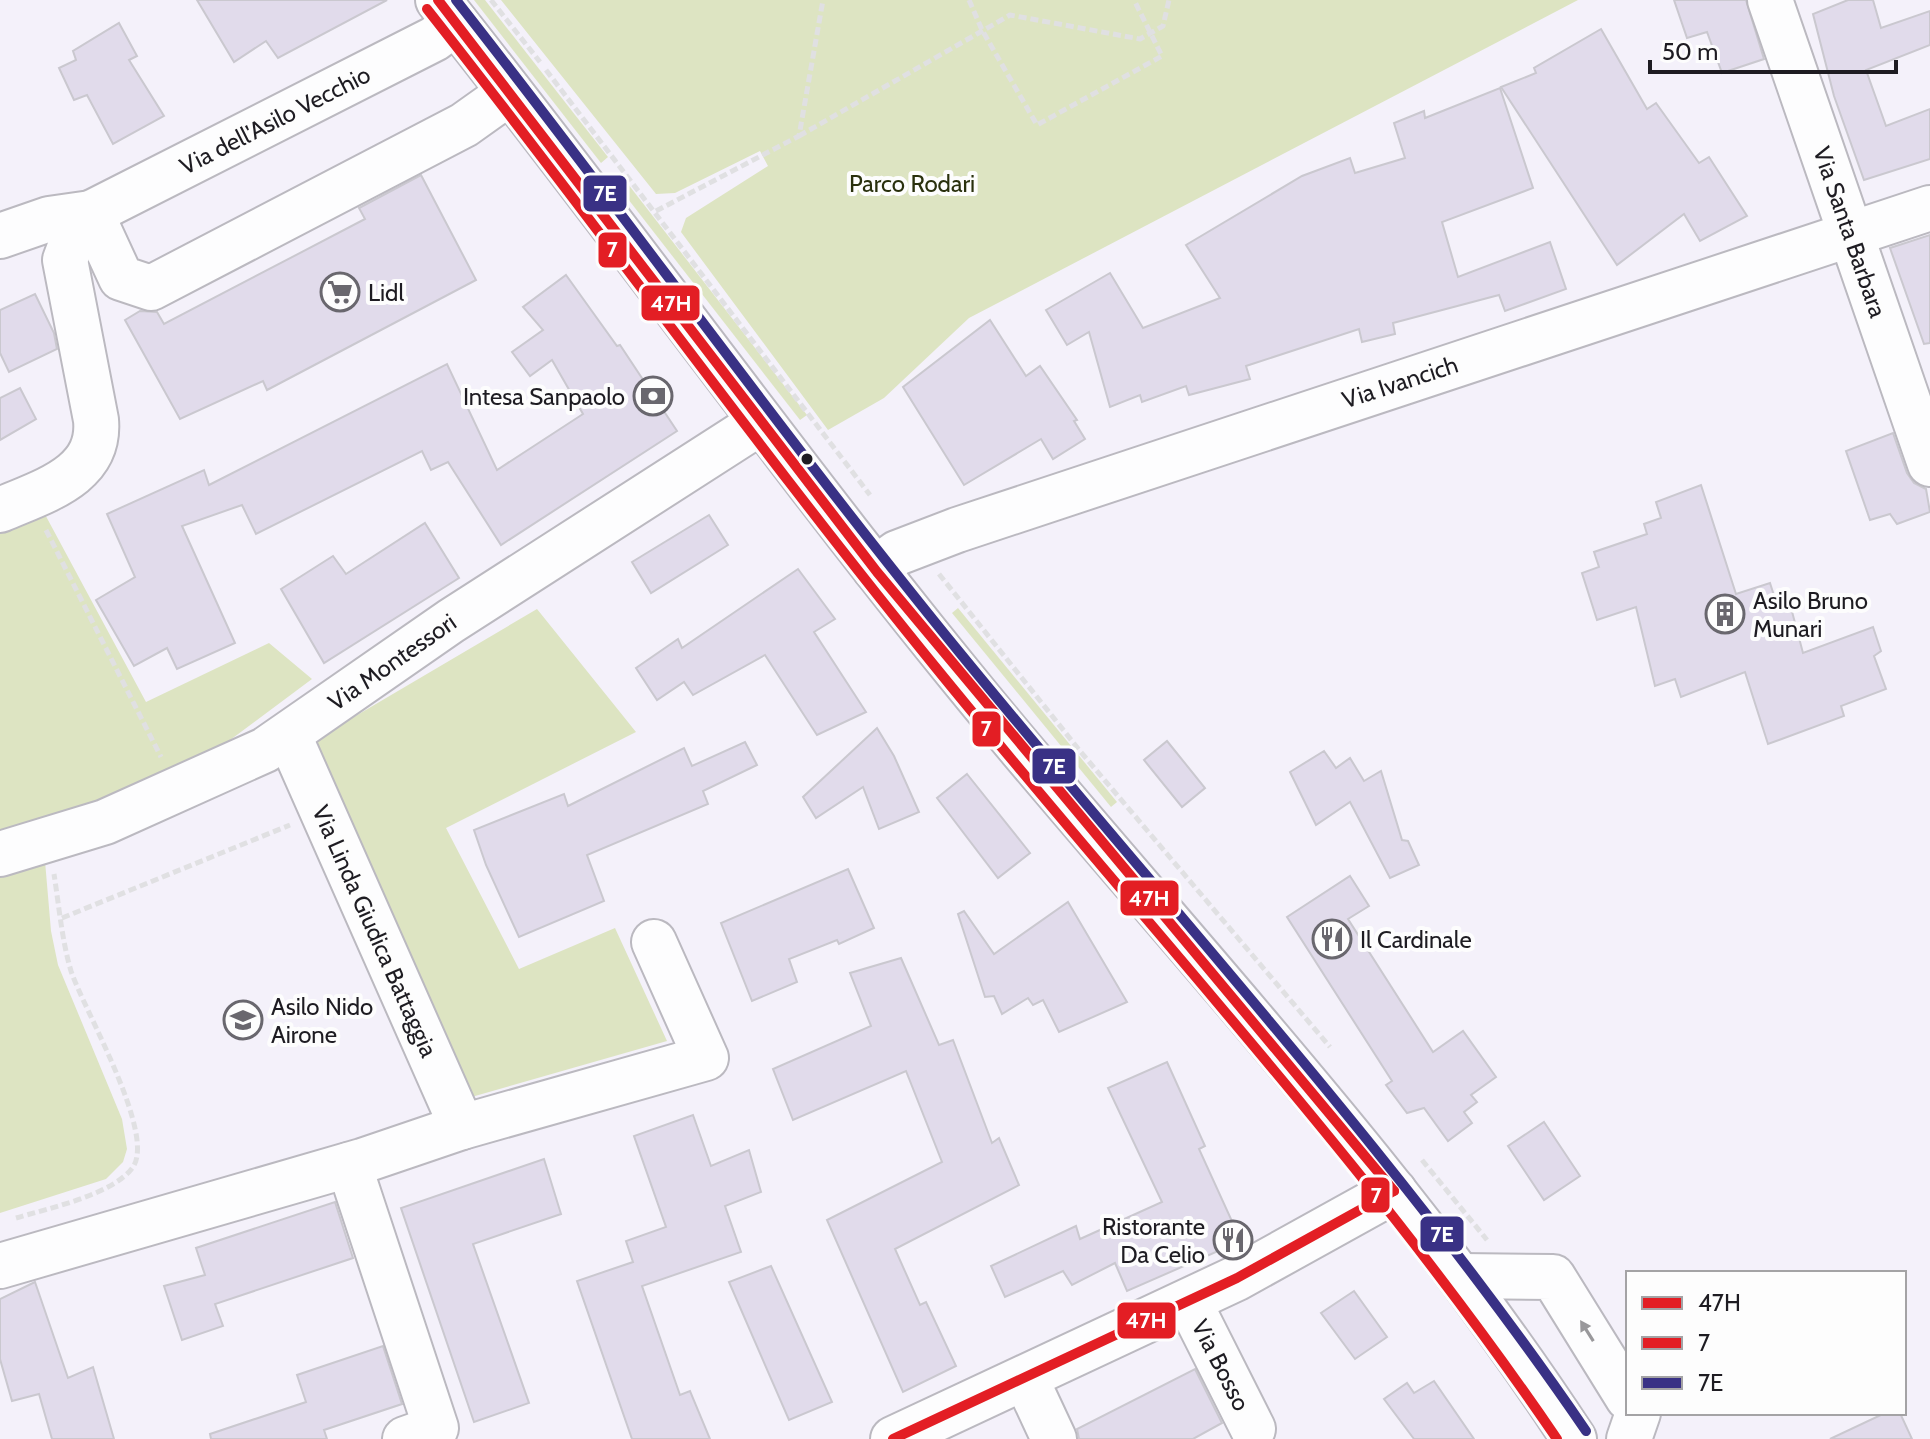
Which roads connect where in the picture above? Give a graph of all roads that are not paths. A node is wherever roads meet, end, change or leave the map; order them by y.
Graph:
1 (1770, 0) edge
2 (462, 8) edge
3 (509, 93) junction
4 (1930, 208) edge
5 (91, 213) junction
6 (1851, 234) junction
7 (0, 236) edge
8 (761, 422) junction
9 (1930, 464) edge
10 (15, 503) edge
11 (875, 569) junction
12 (289, 736) junction
13 (0, 854) edge
14 (654, 942) dead end
15 (462, 1127) junction
16 (349, 1165) junction
17 (1394, 1191) junction
18 (0, 1266) edge
19 (1461, 1276) junction
20 (1189, 1302) junction
21 (1026, 1379) junction
22 (1626, 1395) edge
23 (1637, 1415) edge
24 (1253, 1429) dead end
25 (405, 1439) edge
26 (893, 1439) edge
27 (1054, 1439) edge
28 (1574, 1439) edge
29 (1629, 1439) edge

1 - 6 street, Via Santa Barbara
2 - 3 street
2 - 5 street, Via dell'Asilo Vecchio
3 - 5 street
3 - 8 street
4 - 6 street, Via Ivancich
5 - 7 street, Via dell'Asilo Vecchio
5 - 10 street
6 - 9 street, Via Santa Barbara
6 - 11 street, Via Ivancich
8 - 11 street
8 - 12 street, Via Montessori
11 - 17 street
12 - 13 street, Via Montessori
12 - 15 street, Via Linda Giudica Battaggia
14 - 15 street
15 - 16 street
16 - 18 street
16 - 25 street
17 - 19 street
17 - 20 street, Via Bosso
22 -> 19 street
19 - 28 street
20 - 21 street, Via Bosso
20 - 24 street, Via Bosso
21 - 26 street, Via Bosso
21 - 27 street
23 - 29 street

